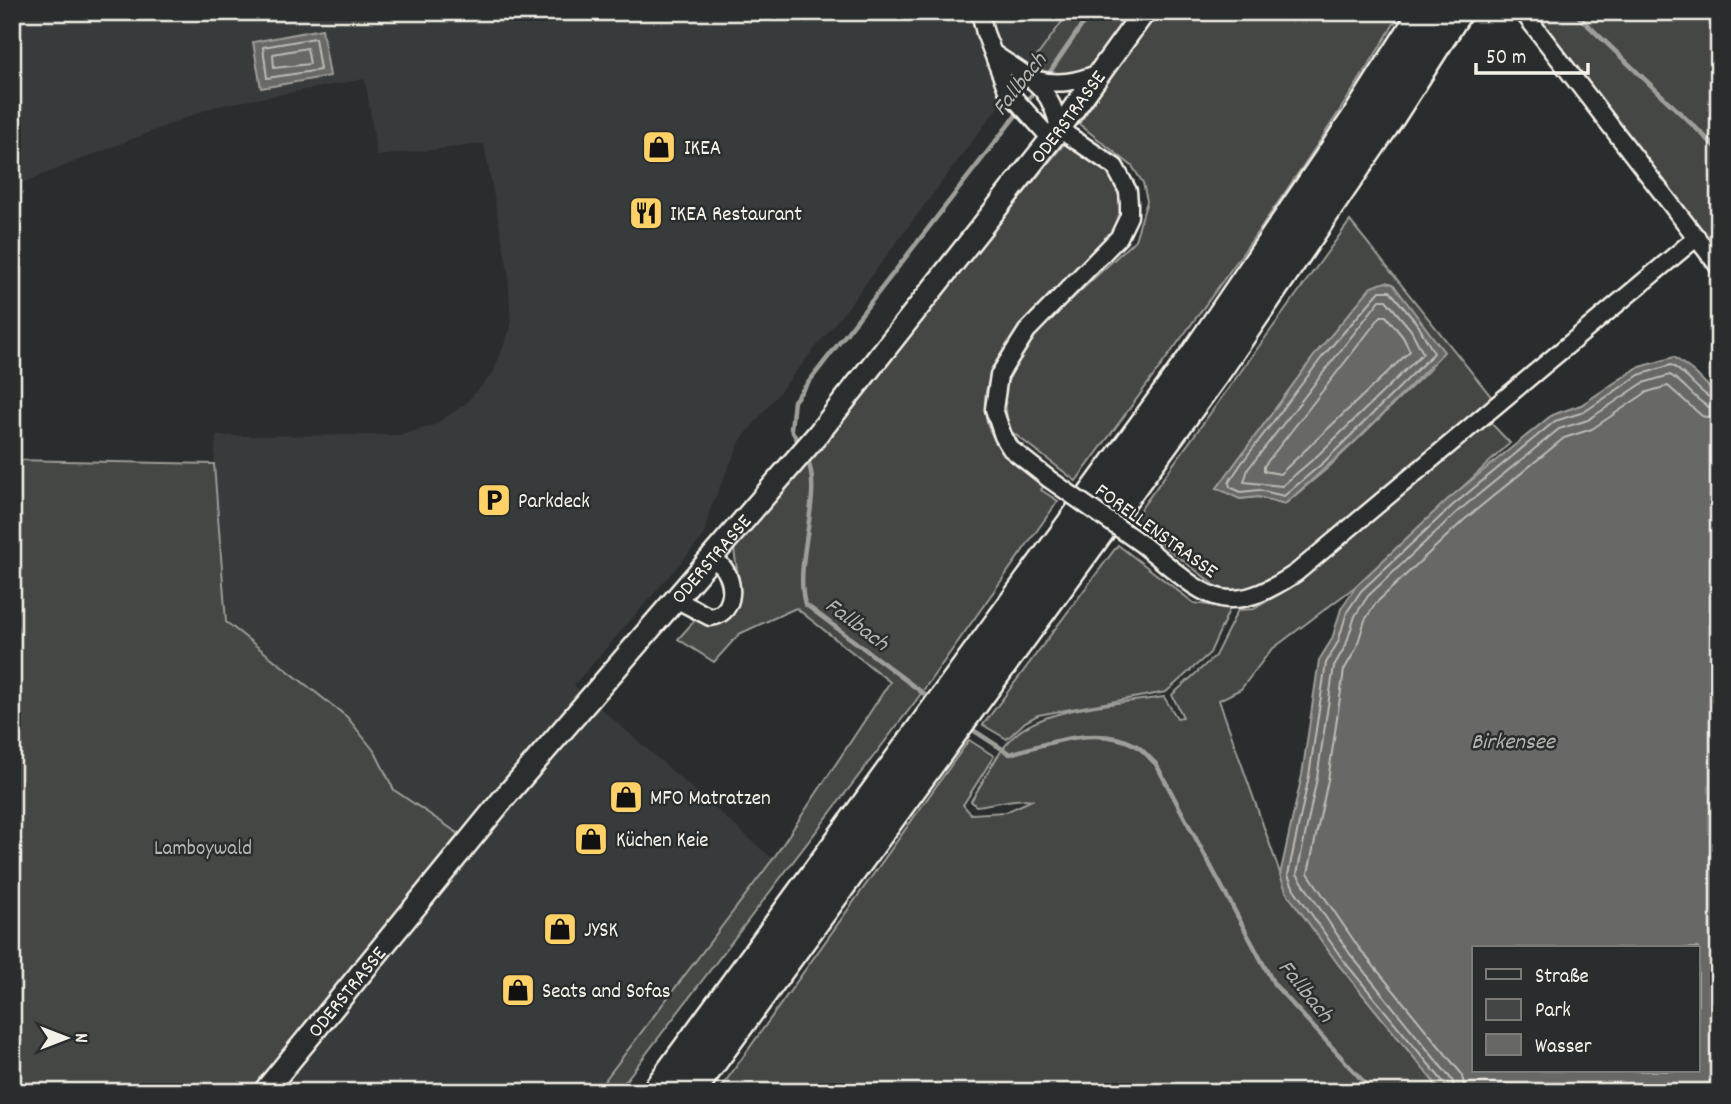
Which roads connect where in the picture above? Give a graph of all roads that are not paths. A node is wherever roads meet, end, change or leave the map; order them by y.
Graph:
1 (980, 12) edge
2 (1144, 12) edge
3 (1424, 12) edge
4 (1457, 12) edge
5 (1523, 12) edge
6 (993, 53) junction
7 (1101, 72) junction
8 (1047, 87) junction
9 (1055, 134) junction
10 (1697, 237) junction
11 (1719, 267) edge
12 (712, 558) junction
13 (677, 600) junction
14 (264, 1092) edge
15 (656, 1092) edge
16 (690, 1092) edge

1 - 6 street
2 - 7 street, ODERSTRASSE
3 - 15 highway
4 - 16 highway
5 - 10 street
6 - 8 street
6 - 9 street, FORELLENSTRASSE
7 - 8 street
7 - 9 street, ODERSTRASSE
8 - 9 street
9 - 10 street, FORELLENSTRASSE, bridge
9 - 12 street, ODERSTRASSE
10 - 11 street
12 - 13 street, ODERSTRASSE
12 - 13 street
13 - 14 street, ODERSTRASSE

